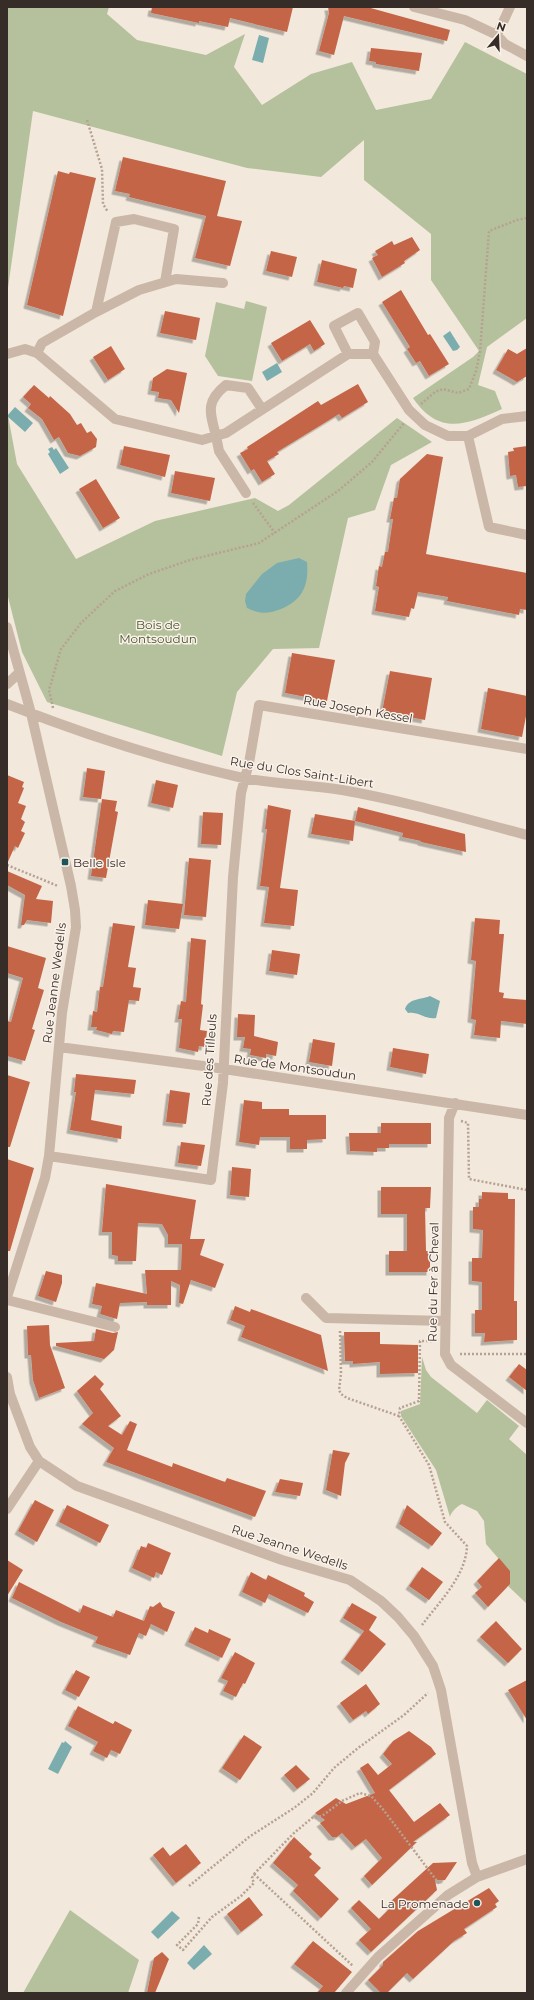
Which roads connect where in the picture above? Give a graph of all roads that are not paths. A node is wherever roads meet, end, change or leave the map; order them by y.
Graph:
1 (414, 7) edge
2 (510, 7) edge
3 (497, 35) junction
4 (527, 56) edge
5 (165, 282) junction
6 (223, 283) dead end
7 (96, 312) junction
8 (37, 353) junction
9 (7, 354) edge
10 (348, 354) junction
11 (373, 354) junction
12 (262, 409) junction
13 (527, 416) edge
14 (216, 436) junction
15 (468, 436) junction
16 (246, 493) road end
17 (527, 534) edge
18 (7, 627) edge
19 (20, 672) junction
20 (7, 684) edge
21 (7, 704) edge
22 (31, 714) junction
23 (527, 749) edge
24 (245, 778) junction
25 (527, 835) edge
26 (59, 1047) junction
27 (223, 1069) junction
28 (455, 1103) junction
29 (527, 1115) edge
30 (49, 1156) junction
31 (7, 1297) edge
32 (306, 1298) dead end
33 (7, 1300) edge
34 (445, 1320) junction
35 (115, 1327) dead end
36 (7, 1377) edge
37 (527, 1423) edge
38 (39, 1461) junction
39 (7, 1509) edge
40 (527, 1859) edge
41 (478, 1877) junction
42 (346, 1993) edge

1 - 3 street
2 - 3 street
3 - 4 street
5 - 6 street
5 - 7 street
5 - 7 street
7 - 8 street
8 - 9 street
8 - 14 street
10 - 11 street
10 - 11 street
10 - 12 street
11 - 15 street
12 - 14 street
12 - 14 street
13 - 15 street
14 - 16 street
15 - 17 street
18 - 19 street, Rue Jeanne Wedells
19 - 20 street
19 - 22 street, Rue Jeanne Wedells
21 - 22 street, Rue du Clos Saint-Libert
22 - 24 street, Rue du Clos Saint-Libert
22 - 26 street, Rue Jeanne Wedells
23 - 24 street, Rue Joseph Kessel
24 - 25 street, Rue du Clos Saint-Libert
24 - 27 street, Rue des Tilleuls
26 - 27 street, Rue de Montsoudun
26 - 30 street, Rue Jeanne Wedells
27 - 28 street, Rue de Montsoudun
27 - 30 street, Rue des Tilleuls
28 - 29 street, Rue de Montsoudun
28 - 34 street, Rue du Fer à Cheval
30 - 31 street, Rue Jeanne Wedells
32 - 34 street
33 - 35 street
34 - 37 street, Rue du Fer à Cheval
36 - 38 street, Rue Jeanne Wedells
38 - 39 street
38 - 41 street, Rue Jeanne Wedells
40 - 41 street
41 - 42 street

